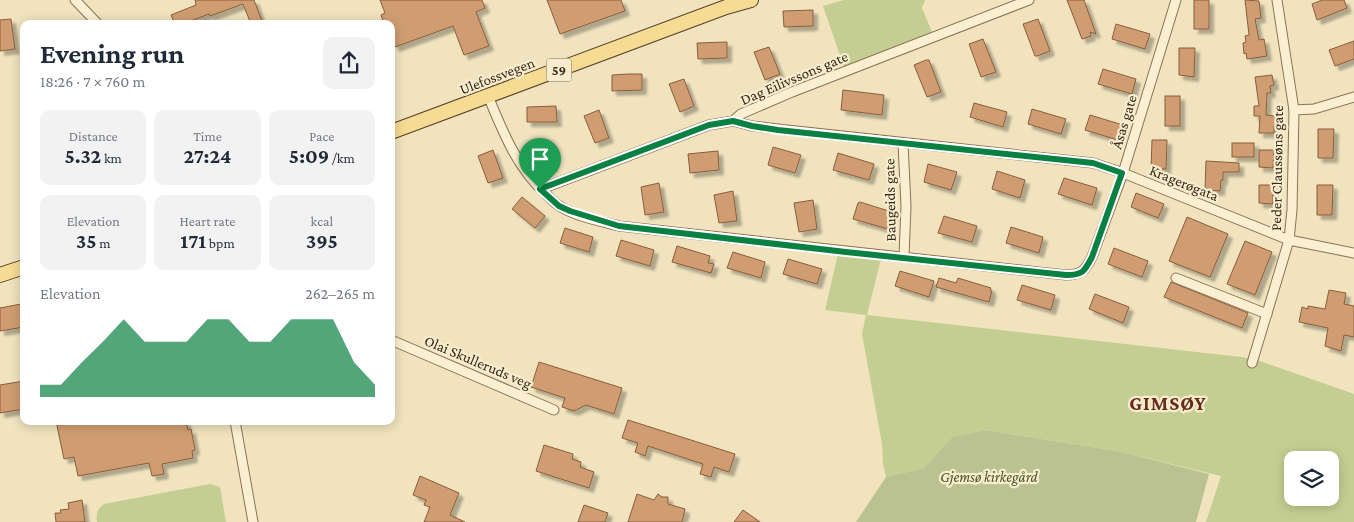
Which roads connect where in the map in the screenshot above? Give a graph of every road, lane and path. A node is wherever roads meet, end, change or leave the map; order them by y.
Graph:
1 (75, 0) edge
2 (741, 0) edge
3 (751, 0) edge
4 (1030, 0) edge
5 (1176, 0) edge
6 (1277, 0) edge
7 (726, 7) junction
8 (94, 20) edge
9 (488, 96) junction
10 (1354, 97) edge
11 (1294, 110) junction
12 (733, 121) junction
13 (395, 131) edge
14 (902, 143) junction
15 (1122, 173) junction
16 (540, 189) junction
17 (1289, 240) junction
18 (1354, 253) edge
19 (904, 257) junction
20 (20, 268) edge
21 (1077, 275) joint
22 (0, 276) edge
23 (1176, 278) dead end
24 (1267, 314) junction
25 (395, 342) edge
26 (1252, 363) dead end
27 (554, 410) dead end
28 (235, 425) edge
29 (253, 522) edge

1 - 8 street
2 - 7 main road, Ulefossvegen / 59
3 - 7 main road, Ulefossvegen / 59
4 - 12 street, Dag Eilivssons gate
5 - 15 street, Åsas gate
6 - 11 street, Peder Claussøns gate
7 - 9 main road, Ulefossvegen / 59
9 - 13 main road, Ulefossvegen / 59
9 - 16 street, Baugeids gate
10 - 11 street
11 - 17 street, Peder Claussøns gate
12 - 14 street, Kragerøgata
12 - 16 street, Dag Eilivssons gate
14 - 15 street, Kragerøgata
14 - 19 street, Baugeids gate
15 - 17 street, Kragerøgata
15 - 21 street, Åsas gate
16 - 19 street, Baugeids gate
17 - 18 street, Kragerøgata
17 - 24 street, Peder Claussøns gate
19 - 21 street, Baugeids gate
20 - 22 main road
23 - 24 street
24 - 26 street, Peder Claussøns gate
25 - 27 street, Olai Skulleruds veg
28 - 29 street

